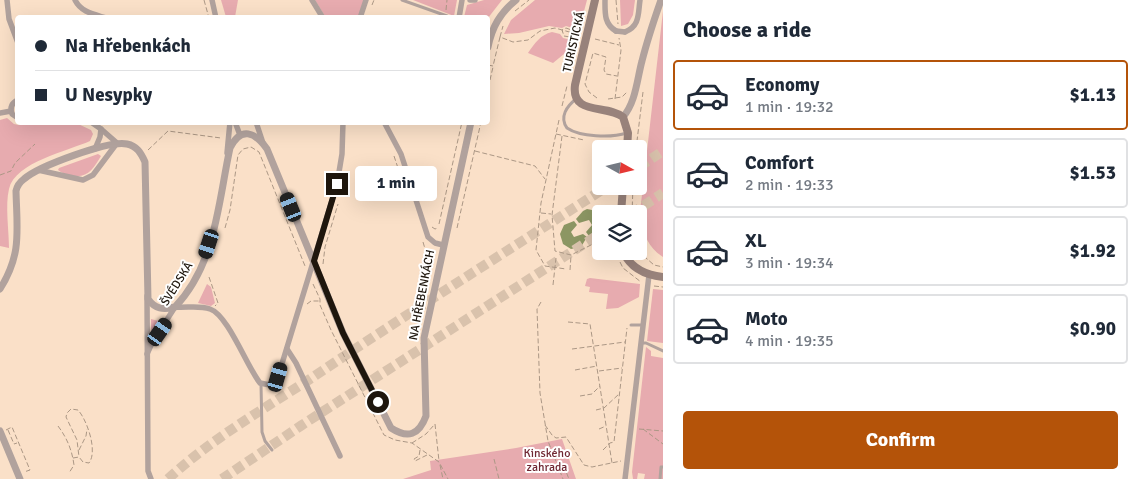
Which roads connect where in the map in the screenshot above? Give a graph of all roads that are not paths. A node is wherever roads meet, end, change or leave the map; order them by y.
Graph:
1 (6, 0) edge
2 (212, 0) edge
3 (312, 0) edge
4 (366, 0) edge
5 (402, 0) edge
6 (462, 0) edge
7 (470, 0) edge
8 (475, 0) edge
9 (516, 0) edge
10 (595, 0) edge
11 (605, 0) edge
12 (640, 0) edge
13 (661, 0) edge
14 (75, 2) edge
15 (96, 15) edge
16 (215, 15) edge
17 (321, 15) edge
18 (361, 15) edge
19 (443, 15) edge
20 (460, 15) edge
21 (490, 33) edge
22 (15, 38) edge
23 (576, 98) junction
24 (15, 102) edge
25 (11, 111) junction
26 (0, 112) edge
27 (15, 115) edge
28 (623, 117) junction
29 (96, 125) edge
30 (230, 125) edge
31 (236, 125) edge
32 (257, 125) edge
33 (343, 125) edge
34 (386, 125) edge
35 (470, 125) edge
36 (101, 128) junction
37 (628, 133) junction
38 (240, 135) junction
39 (628, 140) edge
40 (117, 143) junction
41 (263, 143) junction
42 (95, 149) junction
43 (226, 165) junction
44 (38, 170) junction
45 (443, 245) junction
46 (629, 260) edge
47 (314, 261) junction
48 (649, 275) junction
49 (663, 277) edge
50 (0, 289) edge
51 (146, 293) junction
52 (175, 307) junction
53 (642, 325) junction
54 (631, 327) road end
55 (640, 343) junction
56 (287, 349) junction
57 (663, 351) edge
58 (147, 354) junction
59 (262, 383) junction
60 (0, 431) edge
61 (272, 450) dead end
62 (340, 456) dead end
63 (663, 467) edge
64 (22, 476) edge
65 (151, 479) edge
66 (625, 479) edge
67 (660, 479) edge

1 - 22 street
2 - 16 street
3 - 17 street
4 - 18 street
5 - 19 lane
6 - 20 street
7 - 8 street
9 - 21 street
10 - 23 main road, TURISTICKÁ
11 - 12 street, bridge
13 - 28 street
14 - 15 street
23 - 28 main road
23 - 37 lane
24 - 25 street
25 - 26 street
25 - 27 street
28 - 37 main road
29 - 36 street
30 - 43 street
31 - 38 street
32 - 41 street, NA HŘEBENKÁCH
33 - 47 street
34 - 45 street
35 - 45 street, NA HŘEBENKÁCH
36 - 40 street
36 - 42 street
37 - 39 main road
38 - 41 street
38 - 43 street, ŠVÉDSKÁ
40 - 42 street
40 - 44 street
40 - 51 street
41 - 47 street, NA HŘEBENKÁCH
42 - 44 street
43 - 52 street, ŠVÉDSKÁ
44 - 50 street
45 - 47 street, NA HŘEBENKÁCH
46 - 48 main road
47 - 56 street
48 - 49 main road
48 - 53 street
51 - 52 street
51 - 58 street, ŠVÉDSKÁ
52 - 58 street, ŠVÉDSKÁ
52 - 59 street
53 - 54 lane
53 - 55 street
55 - 57 lane
55 - 66 street
56 - 59 street
56 - 62 street
58 - 65 street, ŠVÉDSKÁ
59 - 61 lane
60 - 64 street
63 - 67 lane

